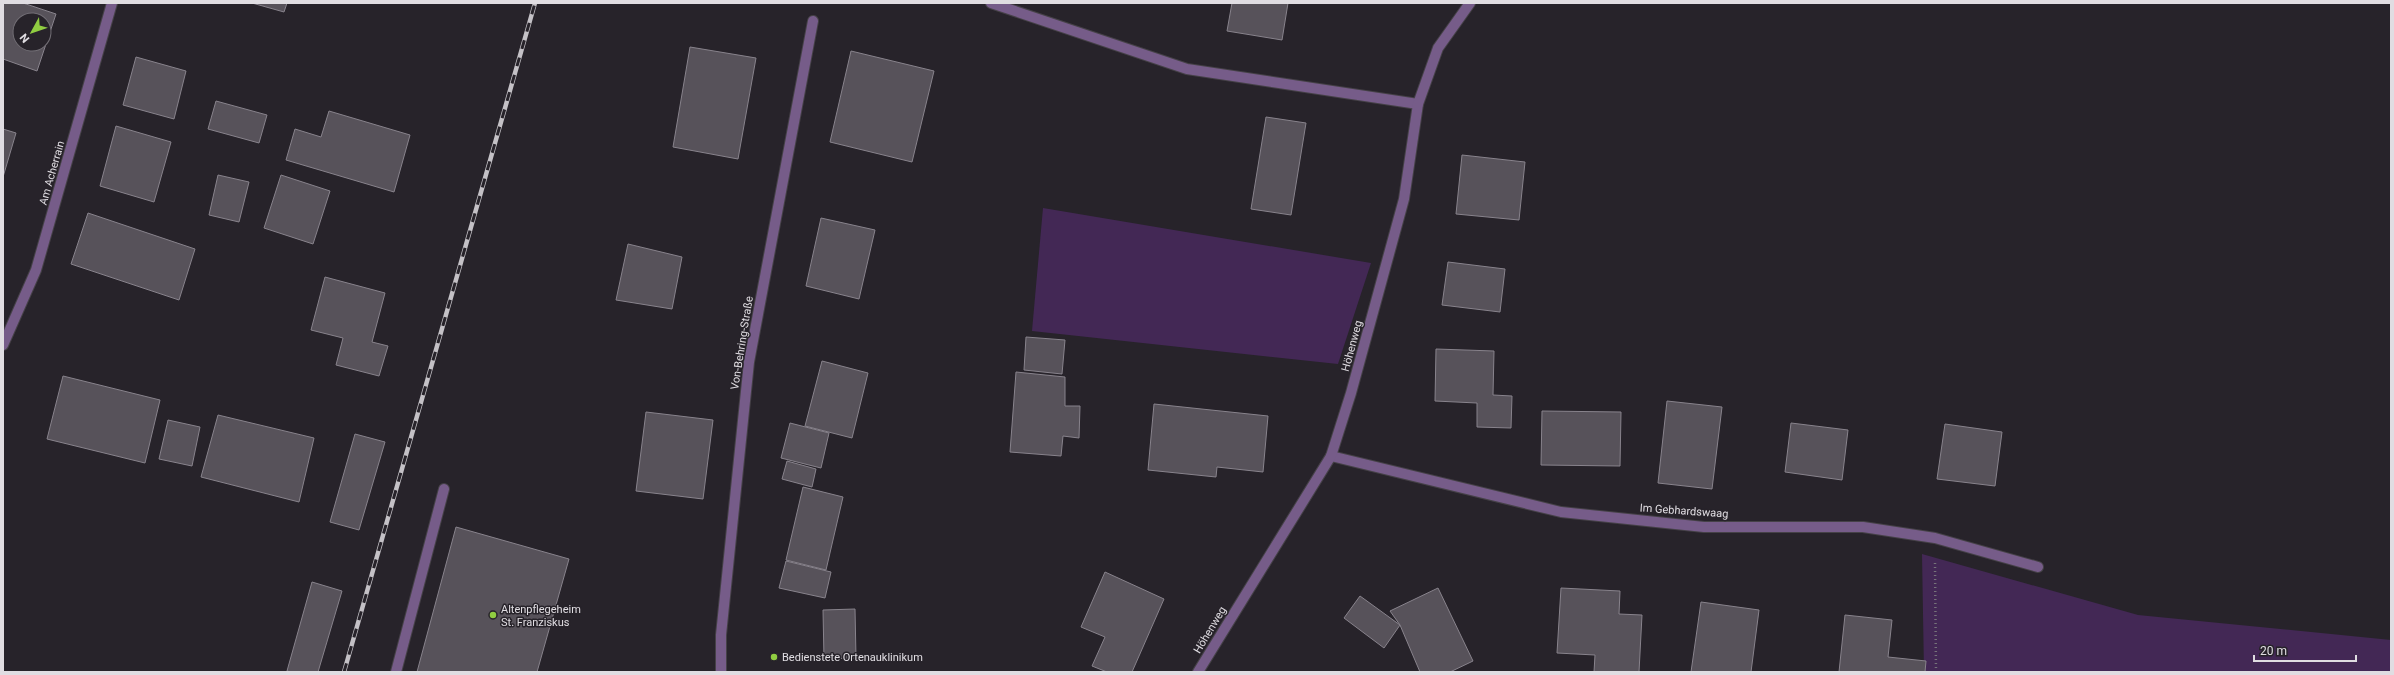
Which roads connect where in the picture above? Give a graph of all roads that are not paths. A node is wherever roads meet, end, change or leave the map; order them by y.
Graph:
1 (112, 3) edge
2 (990, 3) edge
3 (1470, 3) edge
4 (813, 21) dead end
5 (1418, 104) junction
6 (3, 345) edge
7 (1331, 456) junction
8 (444, 489) dead end
9 (2038, 567) dead end
10 (396, 672) edge
11 (721, 672) edge
12 (1198, 672) edge

1 - 6 street, Am Acherrain
2 - 5 street
3 - 5 street, Höhenweg
4 - 11 street, Von-Behring-Straße
5 - 7 street, Höhenweg
7 - 9 street, Im Gebhardswaag
7 - 12 street, Höhenweg
8 - 10 street

